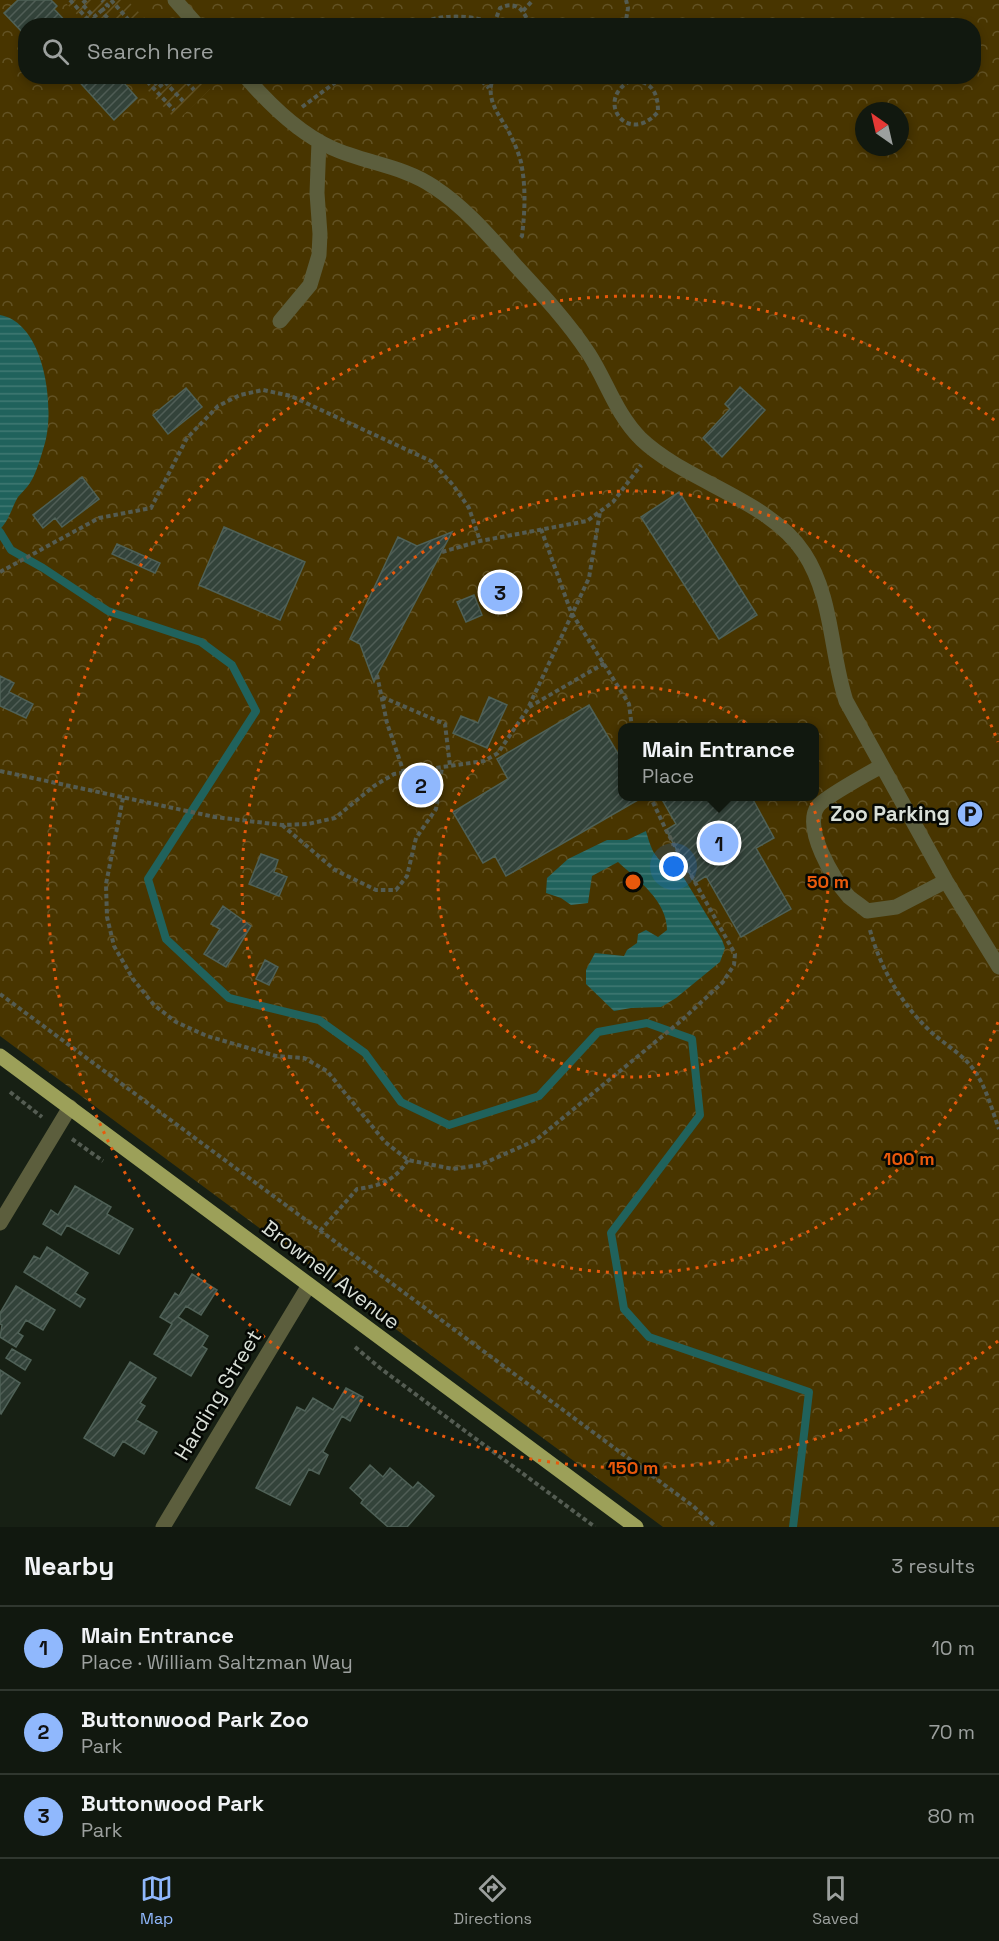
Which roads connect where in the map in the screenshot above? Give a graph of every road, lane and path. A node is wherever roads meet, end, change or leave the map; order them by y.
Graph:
1 (70, 0) edge
2 (86, 0) edge
3 (102, 0) edge
4 (111, 0) edge
5 (175, 0) edge
6 (533, 0) edge
7 (626, 0) edge
8 (88, 10) junction
9 (101, 11) junction
10 (524, 11) junction
11 (84, 14) junction
12 (87, 18) edge
13 (108, 18) edge
14 (127, 18) edge
15 (191, 18) edge
16 (451, 18) edge
17 (478, 18) edge
18 (497, 18) edge
19 (527, 18) edge
20 (626, 18) edge
21 (153, 84) edge
22 (167, 84) edge
23 (189, 84) edge
24 (253, 84) edge
25 (333, 84) edge
26 (485, 84) edge
27 (491, 84) edge
28 (622, 84) edge
29 (646, 84) edge
30 (489, 88) junction
31 (194, 90) dead end
32 (183, 101) dead end
33 (174, 110) dead end
34 (287, 118) junction
35 (319, 141) junction
36 (504, 252) junction
37 (280, 321) dead end
38 (641, 465) dead end
39 (600, 512) junction
40 (542, 529) junction
41 (480, 541) junction
42 (442, 552) dead end
43 (0, 572) edge
44 (572, 612) junction
45 (605, 663) junction
46 (377, 675) dead end
47 (382, 698) junction
48 (529, 707) junction
49 (631, 723) edge
50 (450, 766) junction
51 (881, 766) junction
52 (442, 767) junction
53 (0, 771) edge
54 (404, 773) junction
55 (123, 798) junction
56 (652, 801) edge
57 (282, 825) junction
58 (946, 881) junction
59 (867, 911) junction
60 (999, 968) edge
61 (0, 994) edge
62 (0, 1056) edge
63 (70, 1107) junction
64 (999, 1129) edge
65 (408, 1160) junction
66 (0, 1222) edge
67 (320, 1231) junction
68 (309, 1285) junction
69 (163, 1527) edge
70 (636, 1527) edge
71 (716, 1527) edge

1 - 11 path
2 - 8 path
3 - 9 path
4 - 14 path
5 - 15 street
6 - 10 path
7 - 20 path
8 - 9 path
8 - 11 path
9 - 13 path
10 - 18 path
10 - 19 path
11 - 12 path
16 - 17 path
21 - 33 path
22 - 32 path
23 - 31 path
24 - 34 street
25 - 34 path
26 - 30 path
27 - 30 path
28 - 29 path
30 - 36 path
34 - 35 street
35 - 36 street
35 - 37 street
36 - 51 street
38 - 39 path
39 - 40 path
39 - 44 path
40 - 41 path
40 - 44 path
41 - 42 path
41 - 43 path
44 - 45 path
44 - 48 path
45 - 48 path
45 - 49 path
46 - 47 path
47 - 50 path
47 - 54 path
48 - 50 path
50 - 52 path
51 - 58 street
51 - 59 street
52 - 54 path
52 - 57 path
53 - 55 path
54 - 57 path
55 - 57 path
55 - 65 path
56 - 65 path
58 - 59 street
58 - 60 street
59 - 64 path
61 - 67 path
62 - 63 main road, Brownell Avenue
63 - 66 street
63 - 68 main road, Brownell Avenue
65 - 67 path
67 - 71 path
68 - 69 street, Harding Street
68 - 70 main road, Brownell Avenue

